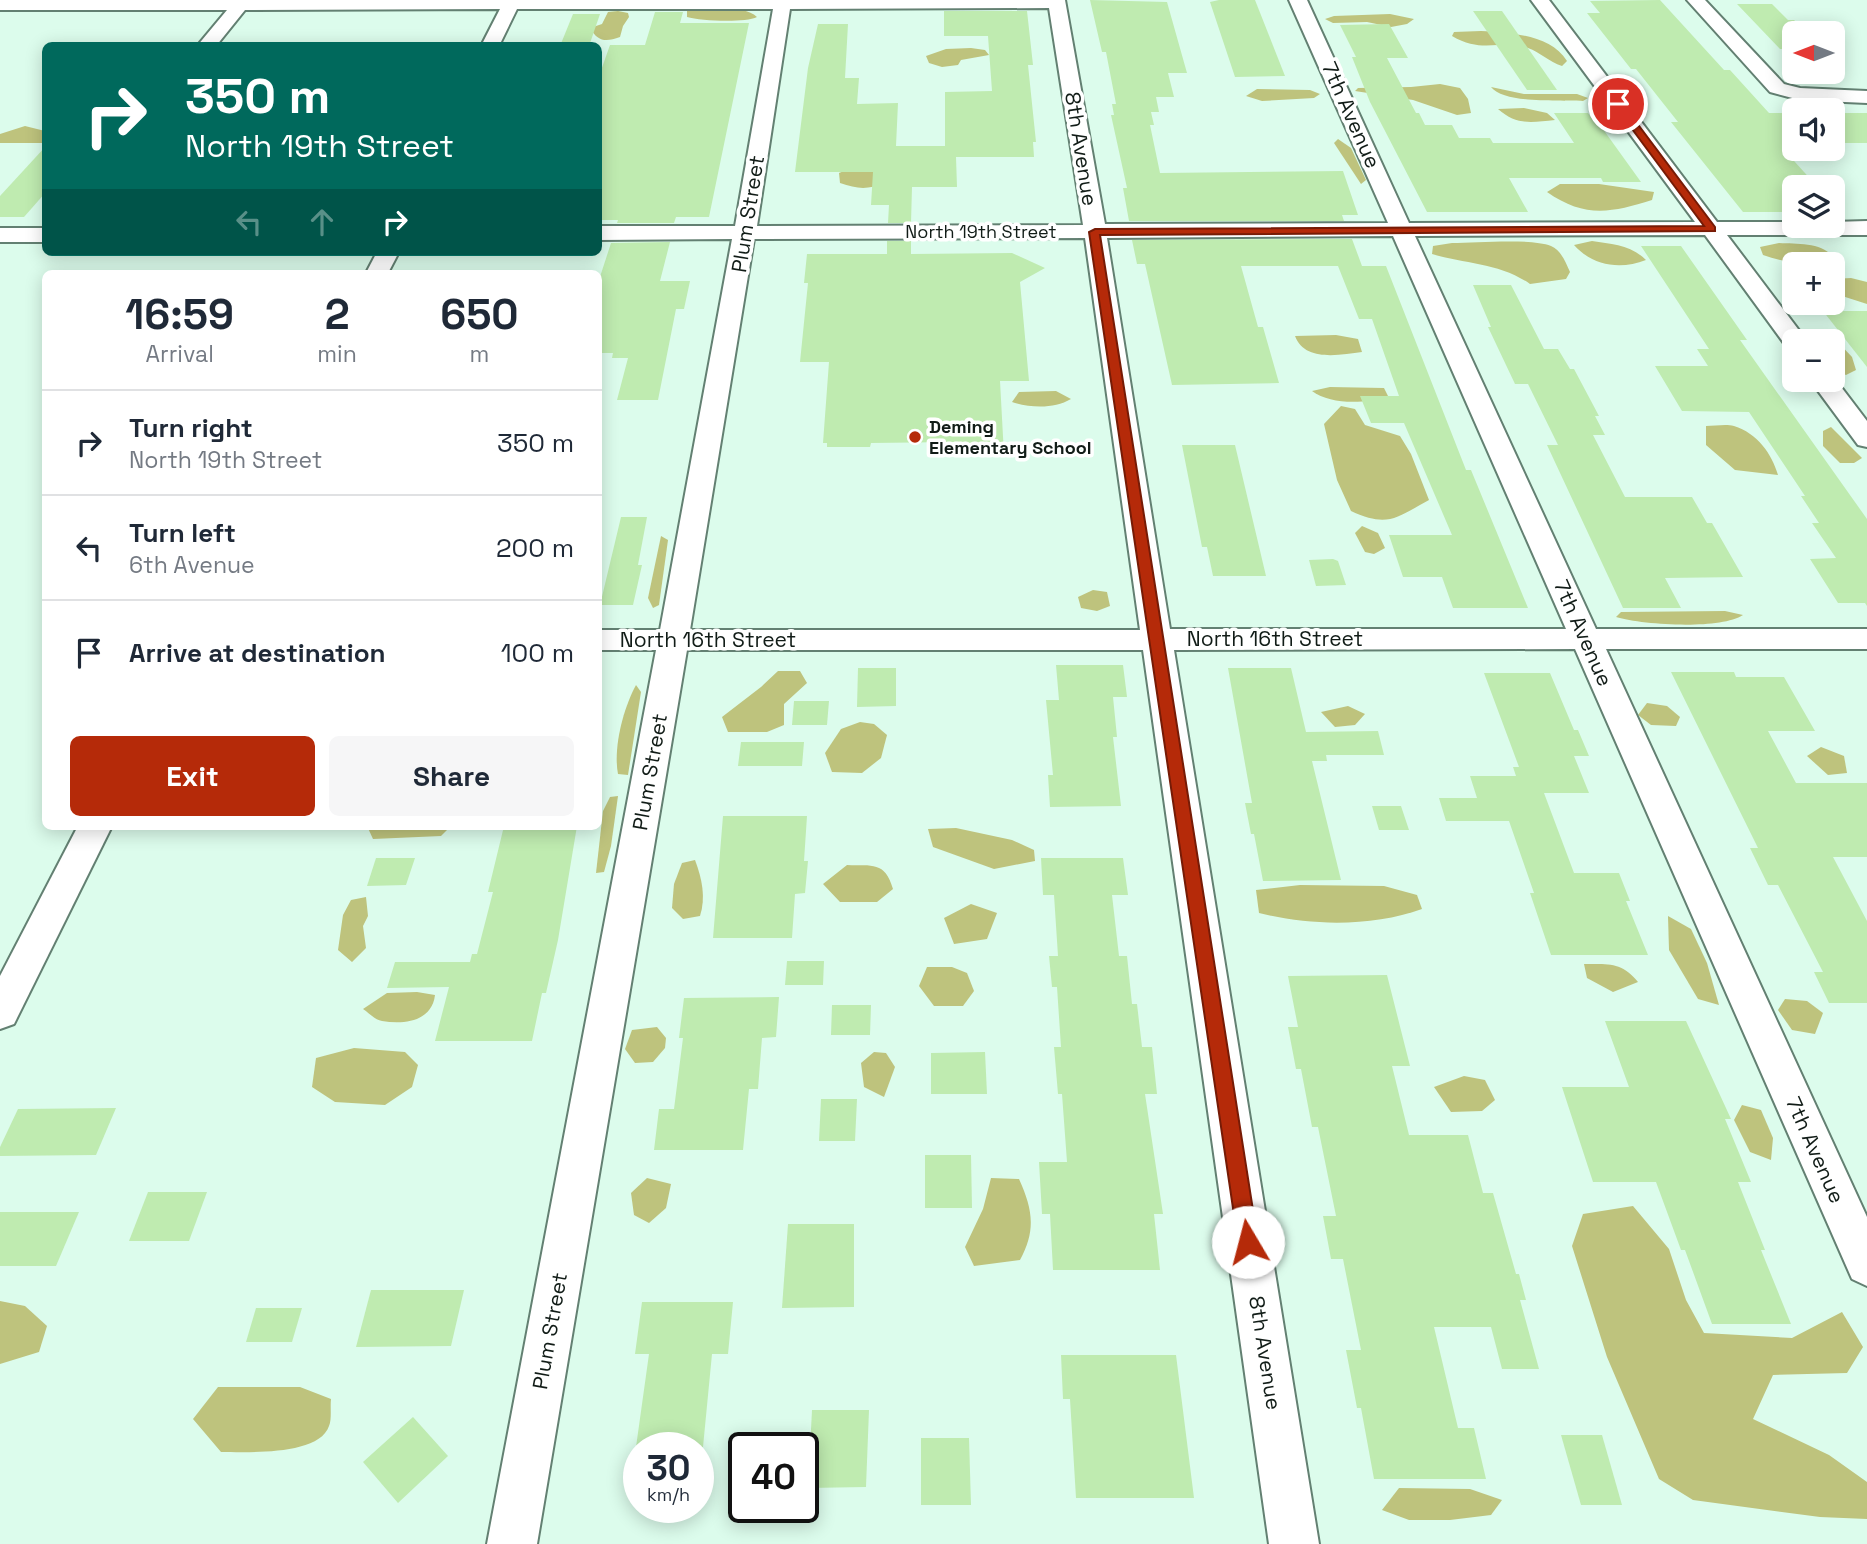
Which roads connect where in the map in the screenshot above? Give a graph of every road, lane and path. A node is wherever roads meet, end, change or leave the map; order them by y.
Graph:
1 (1298, 0) edge
2 (1540, 0) edge
3 (1696, 0) edge
4 (783, 1) edge
5 (1057, 1) edge
6 (242, 2) edge
7 (512, 2) edge
8 (0, 5) edge
9 (209, 42) edge
10 (493, 42) edge
11 (1867, 97) edge
12 (1867, 228) edge
13 (1712, 229) junction
14 (1403, 230) junction
15 (1095, 232) junction
16 (602, 233) edge
17 (746, 233) junction
18 (0, 235) edge
19 (42, 235) edge
20 (1786, 329) edge
21 (1833, 392) edge
22 (1867, 439) edge
23 (1156, 639) junction
24 (1586, 639) junction
25 (1867, 639) edge
26 (602, 640) edge
27 (673, 640) junction
28 (93, 830) edge
29 (0, 1013) edge
30 (1867, 1265) edge
31 (512, 1544) edge
32 (1294, 1544) edge

1 - 14 street, 7th Avenue
2 - 13 street
3 - 11 street
4 - 5 street
4 - 7 street
4 - 17 street, Plum Street
5 - 15 street, 8th Avenue
6 - 7 street
6 - 8 street
6 - 9 street
7 - 10 street
12 - 13 street, North 19th Street
13 - 14 street, North 19th Street
13 - 20 street
14 - 15 street, North 19th Street
14 - 24 street, 7th Avenue
15 - 17 street, North 19th Street
15 - 23 street, 8th Avenue
16 - 17 street, North 19th Street
17 - 27 street, Plum Street
18 - 19 street
21 - 22 street
23 - 24 street, North 16th Street
23 - 27 street, North 16th Street
23 - 32 street, 8th Avenue
24 - 25 street, North 16th Street
24 - 30 street, 7th Avenue
26 - 27 street, North 16th Street
27 - 31 street, Plum Street
28 - 29 street

